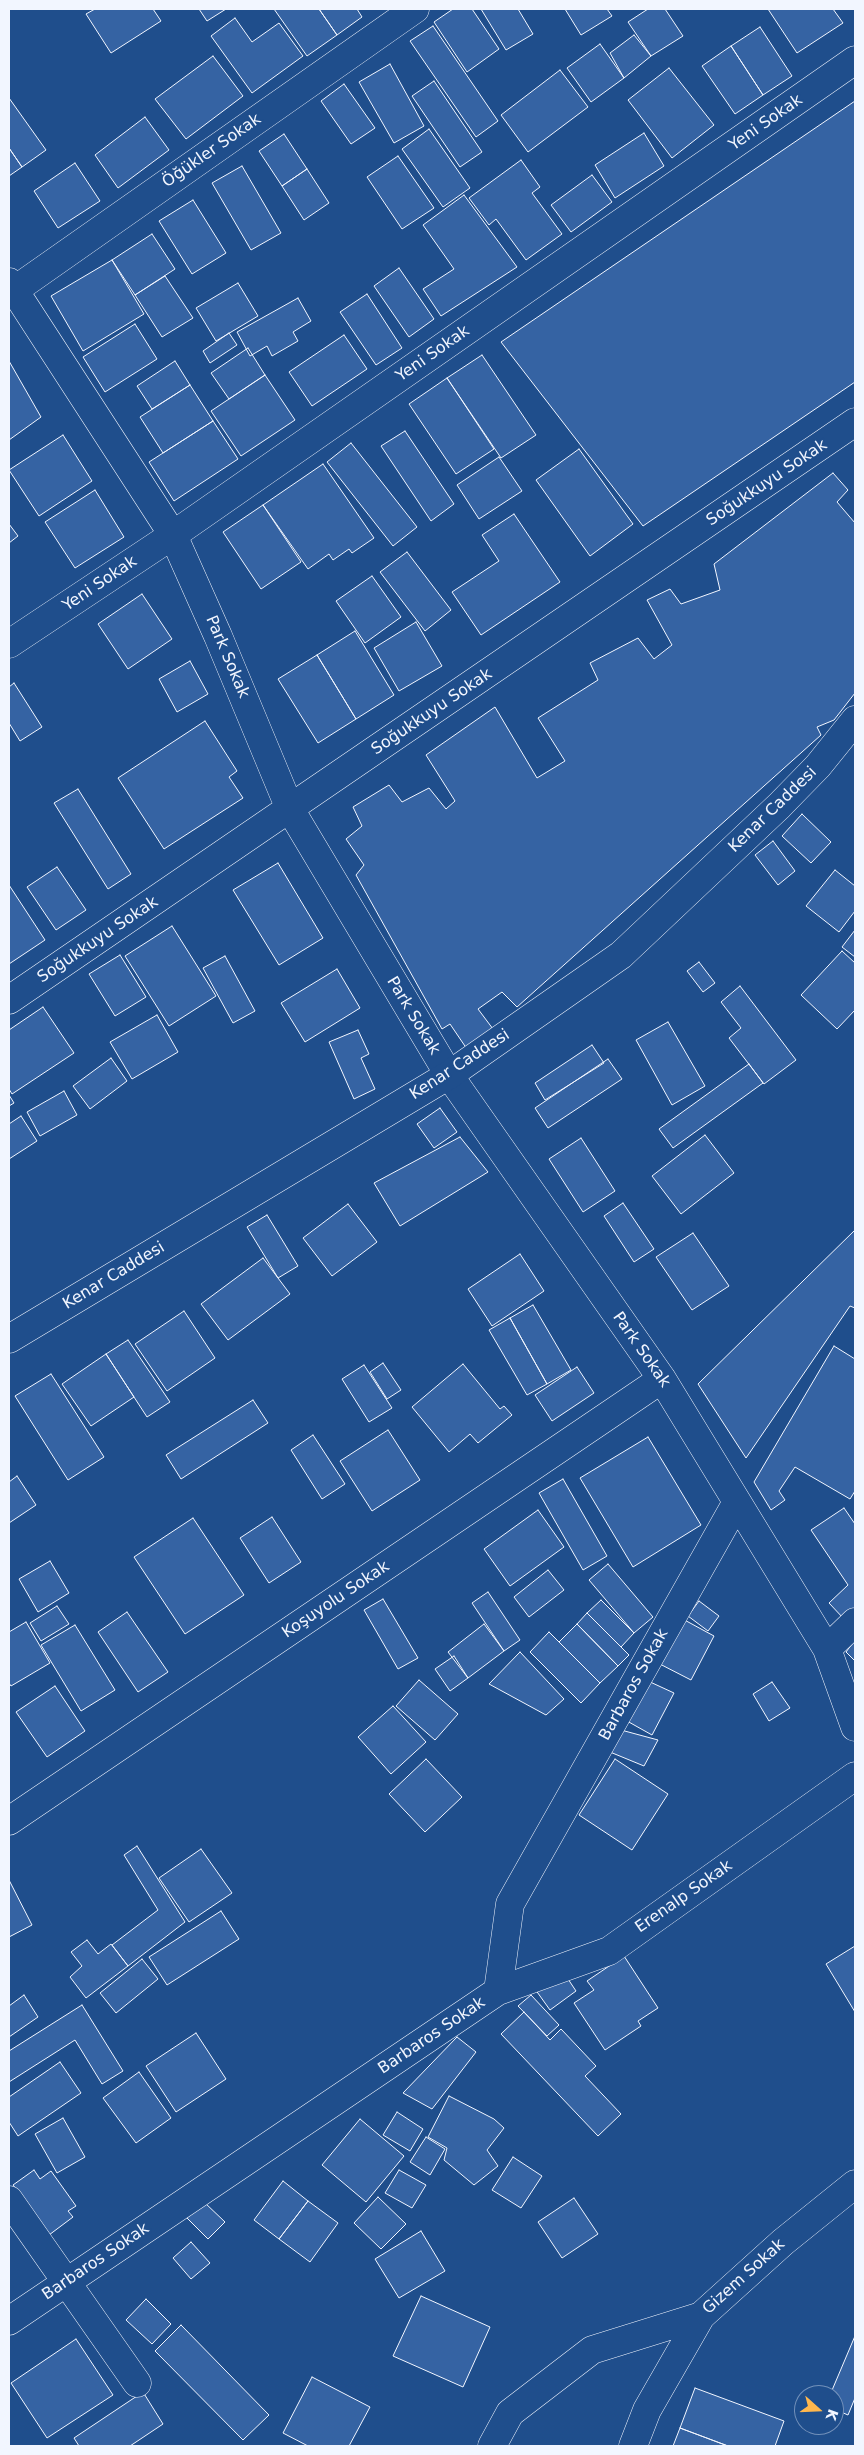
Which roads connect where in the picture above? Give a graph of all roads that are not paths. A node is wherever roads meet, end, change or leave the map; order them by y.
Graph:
1 (415, 9) edge
2 (855, 60) edge
3 (11, 289) edge
4 (855, 422) edge
5 (173, 535) junction
6 (9, 644) edge
7 (855, 720) edge
8 (290, 809) junction
9 (9, 1000) edge
10 (449, 1075) junction
11 (9, 1339) edge
12 (662, 1379) junction
13 (737, 1502) junction
14 (855, 1622) edge
15 (827, 1649) junction
16 (855, 1727) edge
17 (855, 1776) edge
18 (9, 1821) edge
19 (498, 1991) junction
20 (855, 2184) edge
21 (9, 2200) edge
22 (65, 2282) junction
23 (701, 2316) junction
24 (9, 2320) edge
25 (137, 2383) dead end
26 (492, 2446) edge
27 (633, 2446) edge

1 - 3 street, Öğükler Sokak
2 - 5 street, Yeni Sokak
3 - 5 street, Park Sokak
4 - 8 street, Soğukkuyu Sokak
5 - 6 street, Yeni Sokak
5 - 8 street, Park Sokak
7 - 10 street, Kenar Caddesi
8 - 9 street, Soğukkuyu Sokak
8 - 10 street, Park Sokak
10 - 11 street, Kenar Caddesi
10 - 12 street, Park Sokak
12 - 13 street, Park Sokak
12 - 18 street, Koşuyolu Sokak
13 - 15 street, Park Sokak
13 - 19 street, Barbaros Sokak
14 - 15 street
15 - 16 street, Park Sokak
17 - 19 street, Erenalp Sokak
19 - 22 street, Barbaros Sokak
20 - 23 street, Gizem Sokak
21 - 22 street
22 - 24 street, Barbaros Sokak
22 - 25 street
23 - 26 street
23 - 27 street, Gizem Sokak

